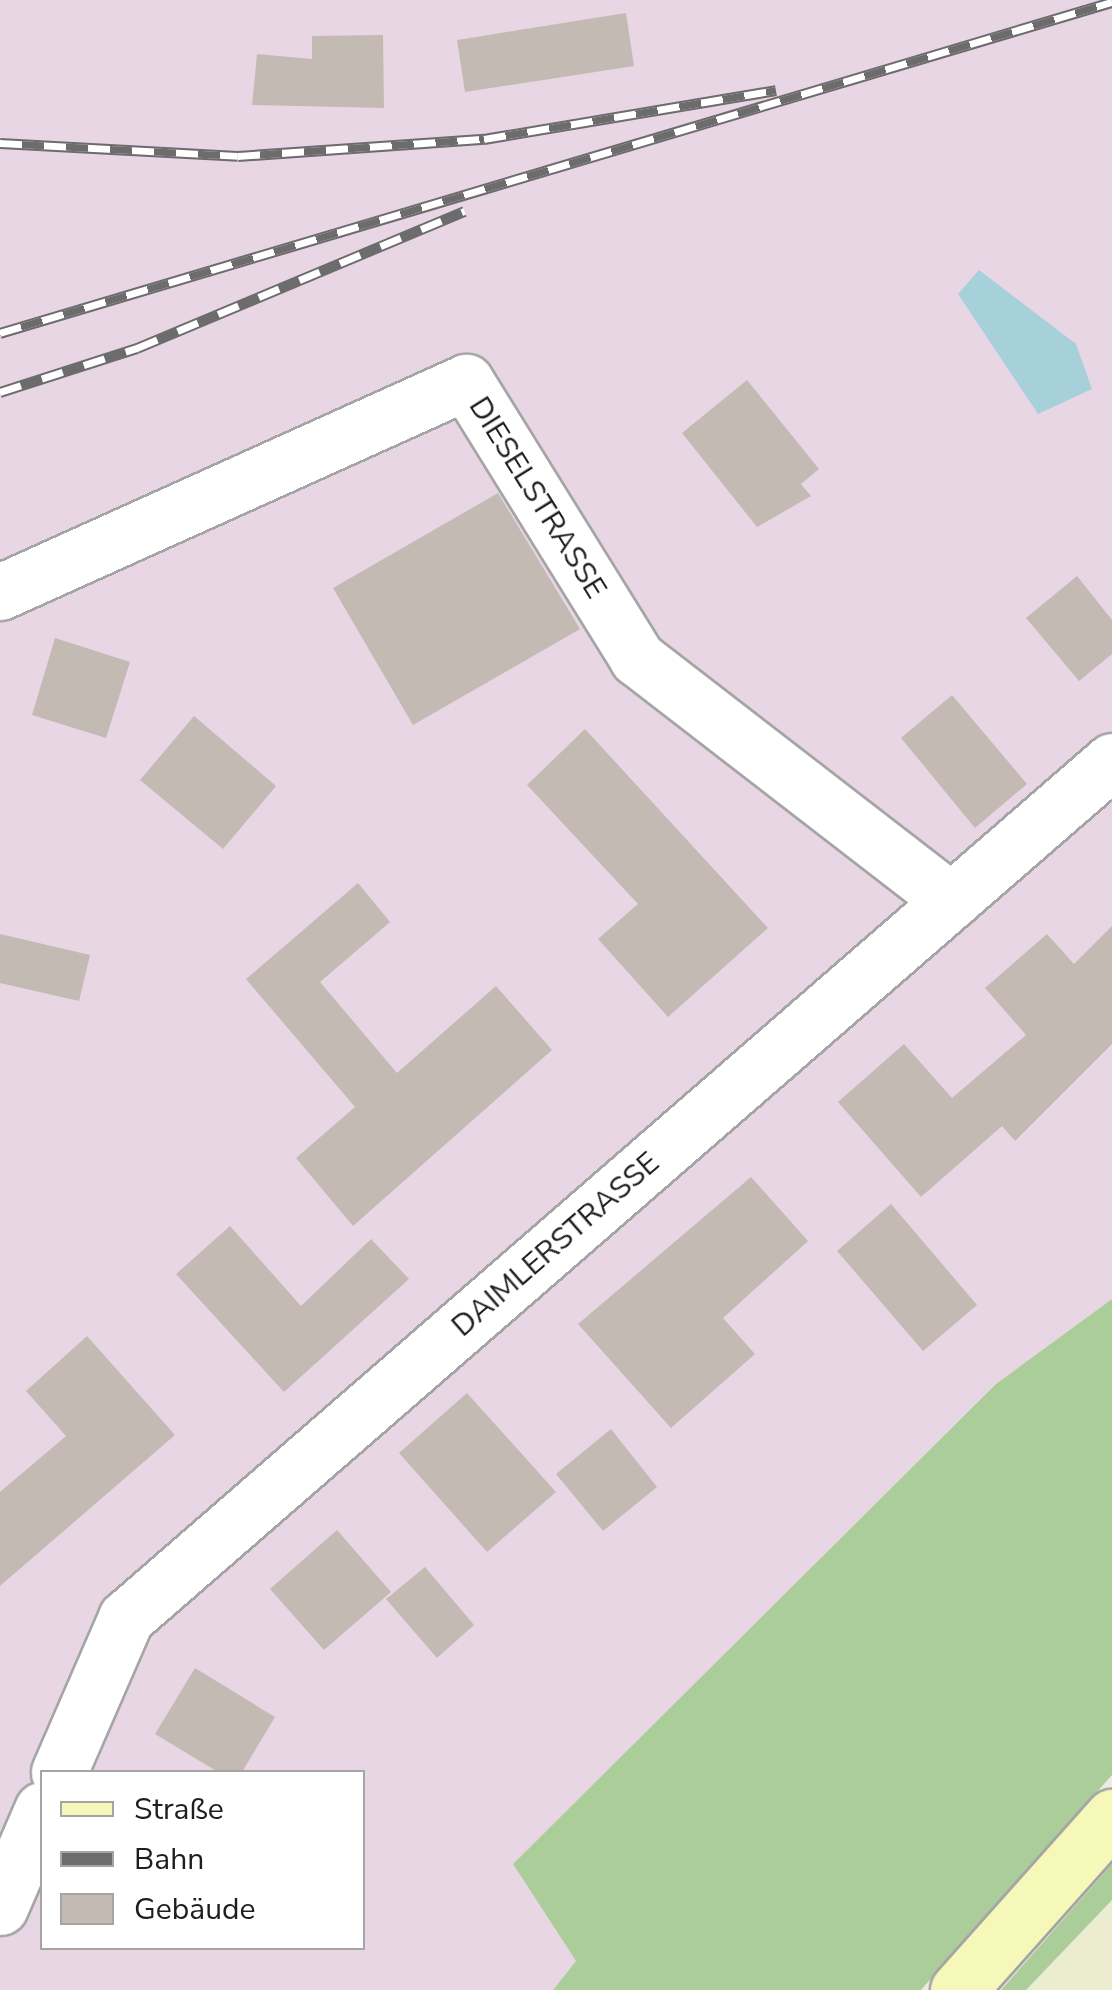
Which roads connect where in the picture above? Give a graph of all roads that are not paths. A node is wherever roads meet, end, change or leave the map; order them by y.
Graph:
1 (0, 592) edge
2 (1112, 762) edge
3 (951, 901) junction
4 (60, 1770) edge
5 (40, 1815) edge
6 (1112, 1816) edge
7 (0, 1907) edge
8 (958, 1990) edge

1 - 3 street, DIESELSTRASSE
2 - 3 street, DAIMLERSTRASSE
3 - 4 street, DAIMLERSTRASSE
5 - 7 street
6 - 8 street

